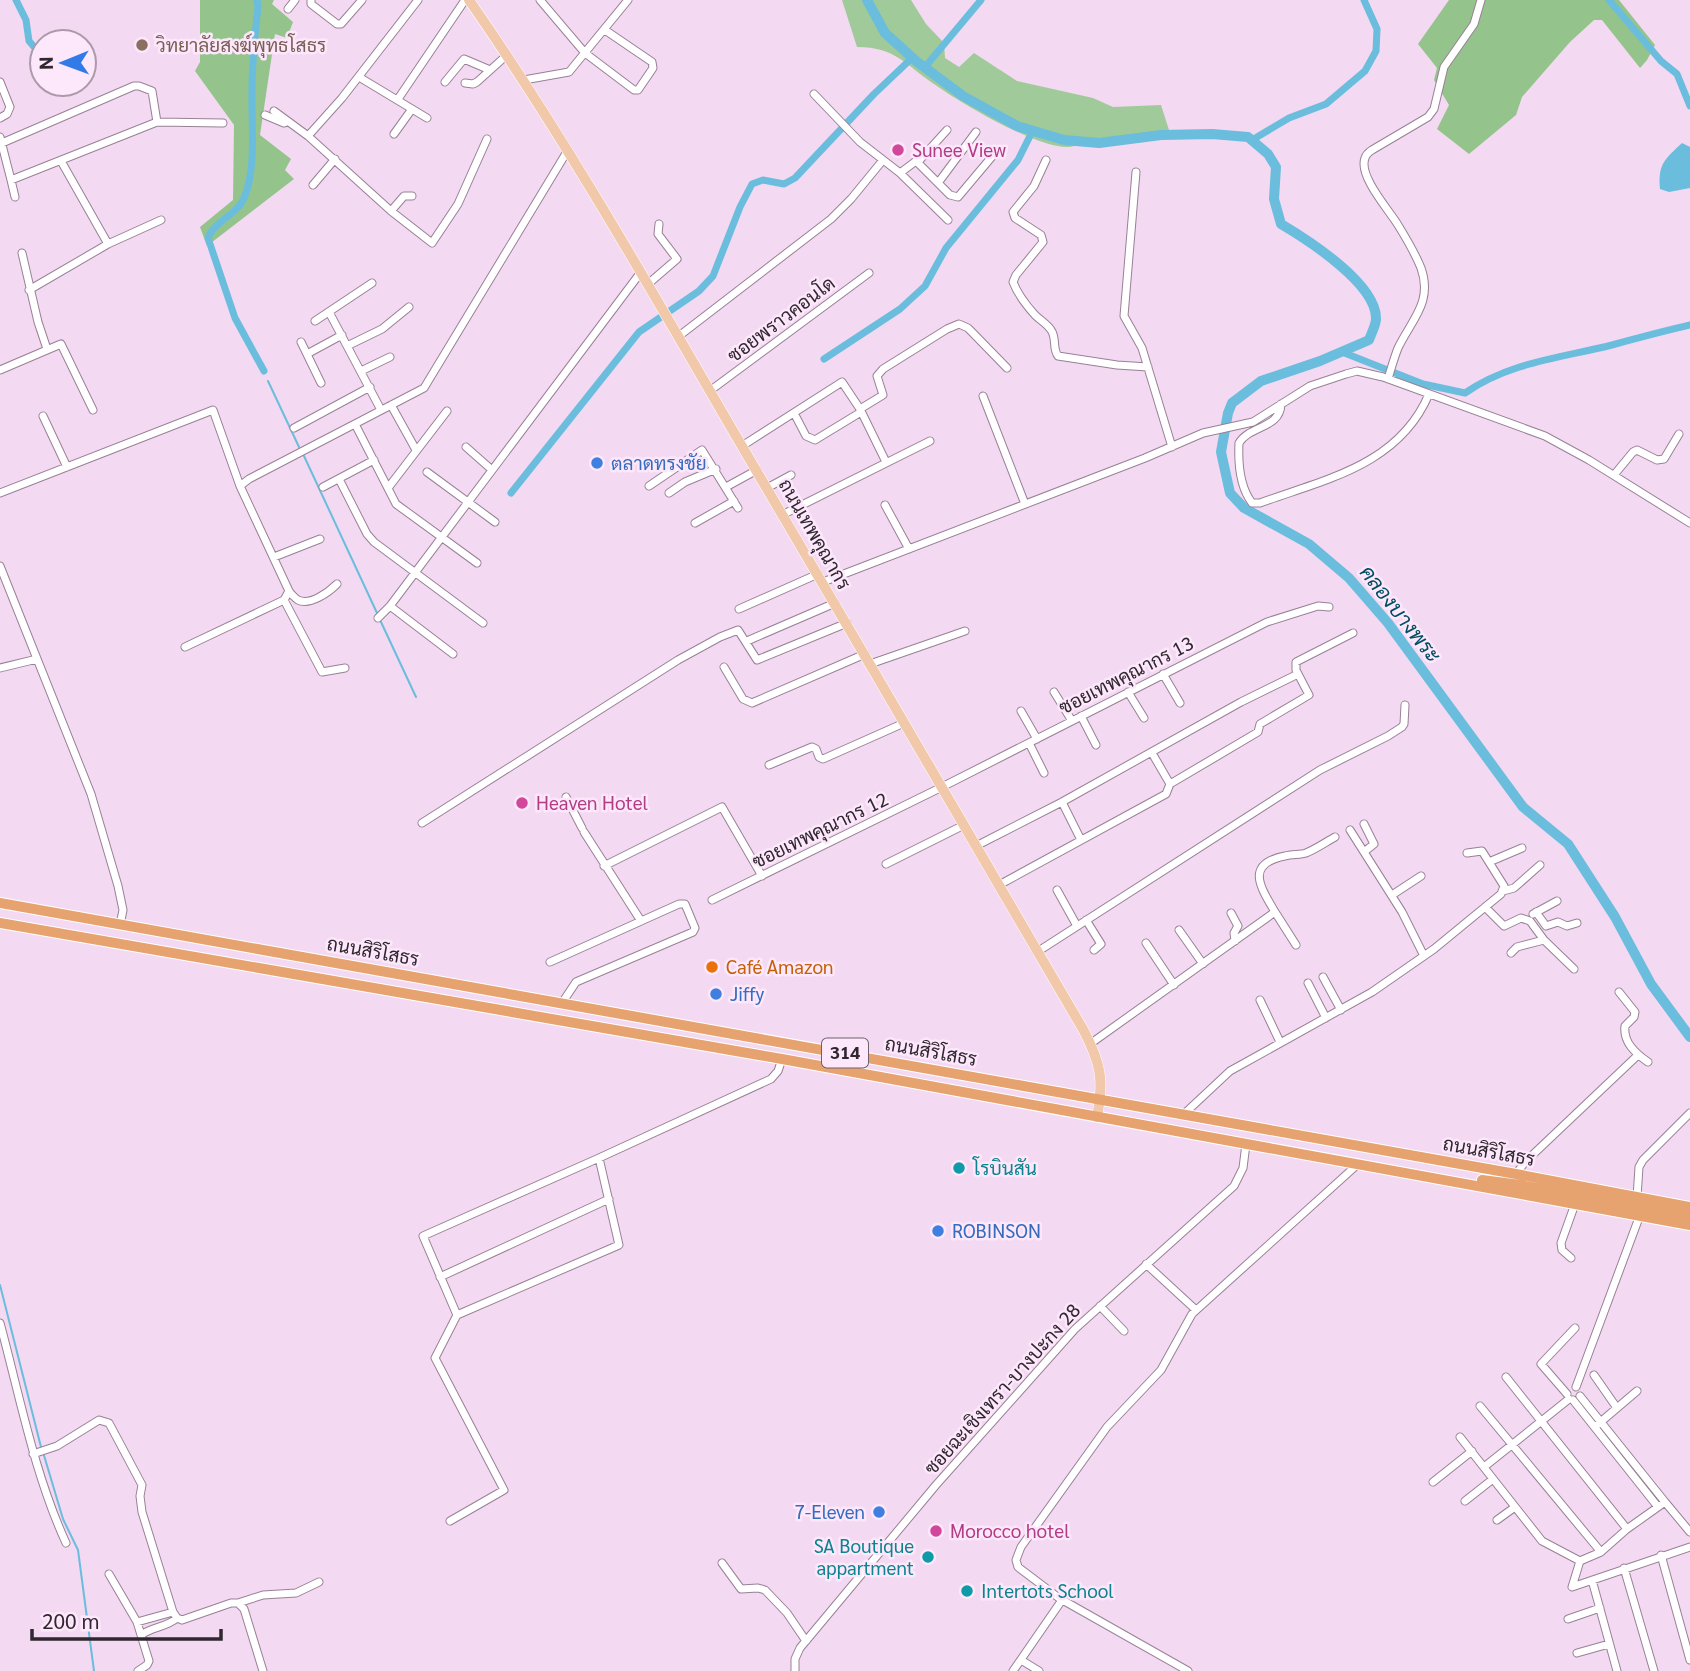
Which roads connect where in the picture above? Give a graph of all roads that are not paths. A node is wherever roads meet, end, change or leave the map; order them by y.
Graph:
1 (295, 0) edge
2 (362, 0) edge
3 (418, 0) edge
4 (467, 0) edge
5 (540, 0) edge
6 (1481, 0) edge
7 (310, 1) edge
8 (623, 2) edge
9 (288, 9) dead end
10 (606, 30) junction
11 (585, 53) junction
12 (508, 55) junction
13 (490, 70) junction
14 (359, 77) junction
15 (524, 80) junction
16 (0, 82) edge
17 (445, 82) dead end
18 (465, 83) dead end
19 (814, 94) dead end
20 (398, 99) junction
21 (412, 108) junction
22 (274, 111) dead end
23 (265, 115) dead end
24 (0, 118) edge
25 (427, 118) dead end
26 (288, 121) junction
27 (157, 122) junction
28 (223, 123) dead end
29 (947, 130) dead end
30 (976, 132) dead end
31 (394, 134) dead end
32 (307, 136) junction
33 (487, 139) dead end
34 (1, 140) edge
35 (569, 150) junction
36 (995, 153) dead end
37 (335, 159) junction
38 (883, 160) junction
39 (1046, 160) dead end
40 (61, 161) junction
41 (918, 162) junction
42 (1136, 172) dead end
43 (900, 173) junction
44 (12, 180) junction
45 (939, 183) junction
46 (313, 185) dead end
47 (412, 196) dead end
48 (15, 197) dead end
49 (391, 211) junction
50 (161, 219) dead end
51 (948, 220) dead end
52 (659, 224) dead end
53 (108, 244) junction
54 (22, 253) dead end
55 (640, 272) junction
56 (869, 273) dead end
57 (372, 283) dead end
58 (648, 284) junction
59 (29, 290) junction
60 (409, 307) dead end
61 (329, 312) junction
62 (315, 321) dead end
63 (342, 335) junction
64 (679, 336) junction
65 (301, 342) dead end
66 (347, 346) junction
67 (47, 349) junction
68 (307, 354) junction
69 (390, 357) dead end
70 (1148, 367) junction
71 (1007, 368) dead end
72 (0, 370) edge
73 (361, 371) junction
74 (1388, 379) junction
75 (321, 383) dead end
76 (370, 387) junction
77 (711, 390) junction
78 (1429, 394) junction
79 (983, 396) dead end
80 (1281, 404) junction
81 (391, 405) junction
82 (93, 410) dead end
83 (382, 410) junction
84 (447, 411) dead end
85 (861, 411) junction
86 (794, 413) junction
87 (43, 416) dead end
88 (355, 424) junction
89 (294, 428) dead end
90 (1679, 434) dead end
91 (930, 441) dead end
92 (742, 446) junction
93 (466, 447) dead end
94 (1172, 447) junction
95 (416, 450) junction
96 (374, 460) junction
97 (886, 462) junction
98 (67, 467) junction
99 (716, 469) junction
100 (492, 470) junction
101 (757, 470) junction
102 (427, 472) dead end
103 (791, 475) dead end
104 (1614, 475) junction
105 (338, 479) junction
106 (240, 486) junction
107 (649, 486) dead end
108 (323, 487) dead end
109 (726, 487) junction
110 (387, 488) junction
111 (767, 488) junction
112 (669, 493) dead end
113 (0, 494) edge
114 (468, 502) junction
115 (1025, 504) junction
116 (885, 505) dead end
117 (782, 515) junction
118 (495, 522) dead end
119 (695, 523) dead end
120 (1690, 523) edge
121 (442, 537) junction
122 (320, 539) dead end
123 (908, 549) junction
124 (274, 557) junction
125 (477, 563) dead end
126 (0, 566) edge
127 (416, 572) junction
128 (820, 578) junction
129 (3, 580) edge
130 (337, 584) dead end
131 (289, 592) junction
132 (284, 600) junction
133 (835, 603) junction
134 (390, 606) junction
135 (1329, 607) dead end
136 (740, 609) dead end
137 (379, 618) dead end
138 (483, 623) dead end
139 (846, 623) junction
140 (965, 631) dead end
141 (1353, 633) dead end
142 (747, 641) junction
143 (186, 647) dead end
144 (453, 654) dead end
145 (37, 659) junction
146 (868, 659) junction
147 (724, 667) dead end
148 (0, 668) edge
149 (345, 668) dead end
150 (1163, 674) junction
151 (1298, 674) junction
152 (1054, 692) dead end
153 (1128, 692) junction
154 (1180, 703) dead end
155 (1405, 705) dead end
156 (1021, 711) dead end
157 (1081, 716) junction
158 (1144, 718) dead end
159 (1072, 721) junction
160 (904, 723) junction
161 (1037, 739) junction
162 (1029, 743) junction
163 (1096, 745) dead end
164 (1152, 753) junction
165 (769, 765) dead end
166 (1044, 773) dead end
167 (1170, 784) junction
168 (942, 788) junction
169 (566, 797) dead end
170 (1062, 802) junction
171 (422, 823) dead end
172 (1364, 824) dead end
173 (964, 825) junction
174 (1350, 830) dead end
175 (1335, 837) dead end
176 (1081, 840) junction
177 (976, 846) junction
178 (1522, 848) dead end
179 (1364, 852) junction
180 (1467, 853) dead end
181 (1489, 862) junction
182 (886, 864) dead end
183 (1540, 865) dead end
184 (604, 866) junction
185 (762, 876) junction
186 (1421, 876) dead end
187 (999, 885) junction
188 (1057, 890) dead end
189 (1503, 891) junction
190 (1392, 895) junction
191 (712, 900) dead end
192 (1557, 901) dead end
193 (0, 903) edge
194 (1485, 907) junction
195 (1275, 912) junction
196 (1536, 912) junction
197 (1231, 913) dead end
198 (1524, 919) junction
199 (1086, 920) junction
200 (641, 921) junction
201 (0, 923) edge
202 (1577, 923) dead end
203 (120, 925) junction
204 (1077, 926) junction
205 (1179, 930) dead end
206 (1544, 940) junction
207 (1235, 941) junction
208 (1146, 943) dead end
209 (1296, 945) dead end
210 (1094, 950) dead end
211 (275, 952) junction
212 (1037, 952) junction
213 (1511, 953) dead end
214 (1424, 956) junction
215 (550, 962) dead end
216 (1203, 964) junction
217 (1574, 969) dead end
218 (272, 972) junction
219 (1323, 976) dead end
220 (1308, 983) dead end
221 (1174, 985) junction
222 (1619, 992) dead end
223 (1260, 1000) dead end
224 (562, 1003) junction
225 (1340, 1010) junction
226 (1326, 1018) junction
227 (1280, 1042) junction
228 (1090, 1044) junction
229 (1637, 1055) junction
230 (782, 1059) junction
231 (1648, 1062) dead end
232 (1101, 1099) junction
233 (1690, 1113) edge
234 (1184, 1114) junction
235 (1097, 1117) junction
236 (1246, 1144) junction
237 (599, 1158) junction
238 (1358, 1164) junction
239 (1516, 1174) junction
240 (1427, 1176) junction
241 (1637, 1197) junction
242 (609, 1199) junction
243 (1575, 1204) junction
244 (1690, 1207) edge
245 (1640, 1215) junction
246 (1690, 1216) edge
247 (1690, 1225) edge
248 (1570, 1258) dead end
249 (1146, 1264) junction
250 (440, 1277) junction
251 (1100, 1306) junction
252 (1196, 1310) junction
253 (457, 1315) junction
254 (0, 1323) edge
255 (1575, 1328) dead end
256 (1124, 1331) dead end
257 (1594, 1375) dead end
258 (1506, 1377) dead end
259 (1637, 1391) dead end
260 (1572, 1397) junction
261 (1480, 1406) dead end
262 (1617, 1408) junction
263 (1541, 1421) junction
264 (1597, 1425) junction
265 (1460, 1437) dead end
266 (1511, 1445) junction
267 (1472, 1451) junction
268 (33, 1454) junction
269 (1484, 1467) junction
270 (1493, 1479) junction
271 (1433, 1482) dead end
272 (1465, 1501) dead end
273 (1662, 1505) junction
274 (1515, 1507) junction
275 (1497, 1520) dead end
276 (450, 1521) dead end
277 (1627, 1529) junction
278 (1690, 1532) edge
279 (66, 1543) dead end
280 (1690, 1547) edge
281 (1601, 1552) junction
282 (1661, 1555) junction
283 (1580, 1561) junction
284 (722, 1563) dead end
285 (1624, 1568) junction
286 (109, 1574) dead end
287 (1592, 1580) junction
288 (319, 1582) dead end
289 (1062, 1600) junction
290 (239, 1603) junction
291 (1600, 1608) junction
292 (175, 1615) junction
293 (1567, 1619) dead end
294 (137, 1622) junction
295 (141, 1636) junction
296 (806, 1641) junction
297 (1609, 1644) junction
298 (1577, 1653) dead end
299 (1021, 1660) junction
300 (1690, 1660) edge
301 (138, 1671) edge
302 (263, 1671) edge
303 (795, 1671) edge
304 (1013, 1671) edge
305 (1039, 1671) edge
306 (1188, 1671) edge
307 (1617, 1671) edge
308 (1654, 1671) edge

1 - 9 street
2 - 7 street
3 - 14 street
4 - 12 main road, ถนนเทพคุณากร
4 - 20 street
5 - 11 street
6 - 74 street
8 - 10 street
10 - 11 street
10 - 11 street
11 - 15 street
12 - 13 street
12 - 15 main road, ถนนเทพคุณากร
13 - 17 street
13 - 18 street
14 - 20 street
14 - 32 street
15 - 35 main road, ถนนเทพคุณากร
16 - 24 street
19 - 38 street
20 - 21 street
21 - 25 street
21 - 31 street
22 - 26 street
23 - 26 street
26 - 32 street
27 - 28 street
27 - 34 street
27 - 40 street
29 - 41 street
30 - 45 street
32 - 37 street
33 - 49 street
34 - 44 street
35 - 55 main road, ถนนเทพคุณากร
35 - 81 street
36 - 45 street
37 - 46 street
37 - 49 street
38 - 43 street
38 - 64 street
39 - 70 street
40 - 44 street
40 - 53 street
41 - 43 street
41 - 45 street
42 - 70 street
43 - 51 street
44 - 48 street
47 - 49 street
50 - 53 street
52 - 58 street
53 - 59 street
54 - 59 street
55 - 58 main road, ถนนเทพคุณากร
55 - 100 street
56 - 77 street, ซอยพราวคอนโด
57 - 61 street
58 - 64 main road, ถนนเทพคุณากร
59 - 67 street
60 - 66 street
61 - 62 street
61 - 63 street
63 - 66 street
63 - 68 street
64 - 77 main road, ถนนเทพคุณากร
65 - 68 street
66 - 73 street
67 - 72 street
67 - 82 street
68 - 75 street
69 - 73 street
70 - 94 street
71 - 85 street
73 - 76 street
74 - 78 street
74 - 80 street
76 - 83 street
76 - 89 street
77 - 92 main road, ถนนเทพคุณากร
78 - 80 street
78 - 104 street
79 - 115 street
80 - 94 street
81 - 83 street
81 - 95 street
83 - 88 street
84 - 95 street
85 - 86 street
85 - 86 street
85 - 97 street
86 - 92 street
87 - 98 street
88 - 96 street
88 - 106 street
90 - 104 street
91 - 97 street
92 - 101 main road, ถนนเทพคุณากร
93 - 100 street
94 - 115 street
95 - 110 street
96 - 105 street
96 - 110 street
97 - 117 street
98 - 106 street
98 - 113 street
99 - 107 street
99 - 109 street
99 - 112 street
100 - 114 street
101 - 109 street
101 - 111 main road, ถนนเทพคุณากร
102 - 114 street
103 - 111 street
104 - 120 street
105 - 108 street
105 - 127 street
106 - 124 street
109 - 119 street
110 - 121 street
111 - 117 main road, ถนนเทพคุณากร
114 - 118 street
114 - 121 street
115 - 123 street
116 - 123 street
117 - 128 main road, ถนนเทพคุณากร
121 - 125 street
121 - 127 street
122 - 124 street
123 - 128 street
124 - 131 street
126 - 129 street
127 - 134 street
127 - 138 street
128 - 133 main road, ถนนเทพคุณากร
128 - 136 street
129 - 145 street
130 - 131 street
131 - 132 street
132 - 143 street
132 - 149 street
133 - 139 main road, ถนนเทพคุณากร
133 - 142 street
134 - 137 street
134 - 144 street
135 - 150 street, ซอยเทพคุณากร 13
139 - 142 street
139 - 146 main road, ถนนเทพคุณากร
140 - 146 street
141 - 151 street
142 - 171 street
145 - 148 street
145 - 203 street
146 - 147 street
146 - 160 main road, ถนนเทพคุณากร
150 - 153 street, ซอยเทพคุณากร 13
150 - 154 street
151 - 164 street
151 - 167 street
152 - 159 street
153 - 157 street, ซอยเทพคุณากร 13
153 - 158 street
155 - 199 street
156 - 161 street
157 - 159 street, ซอยเทพคุณากร 13
157 - 163 street
159 - 161 street, ซอยเทพคุณากร 13
160 - 165 street
160 - 168 main road, ถนนเทพคุณากร
161 - 162 street, ซอยเทพคุณากร 13
162 - 166 street
162 - 168 street, ซอยเทพคุณากร 13
164 - 167 street
164 - 170 street
167 - 176 street
168 - 173 main road, ถนนเทพคุณากร
168 - 185 street, ซอยเทพคุณากร 12
169 - 184 street
170 - 176 street
170 - 177 street
172 - 179 street
173 - 177 main road, ถนนเทพคุณากร
173 - 182 street
174 - 179 street
175 - 195 street
176 - 187 street
177 - 187 main road, ถนนเทพคุณากร
178 - 181 street
179 - 190 street
180 - 181 street
181 - 189 street
183 - 189 street
184 - 185 street
184 - 200 street
185 - 191 street, ซอยเทพคุณากร 12
186 - 190 street
187 - 212 main road, ถนนเทพคุณากร
188 - 204 street
189 - 194 street
190 - 214 street
192 - 196 street
193 - 203 highway, ถนนสิริโสธร / 314
194 - 198 street
194 - 214 street
195 - 207 street
195 - 209 street
196 - 198 street
196 - 202 street
197 - 207 street
198 - 206 street
199 - 204 street
199 - 210 street
200 - 215 street
200 - 224 street
201 - 218 highway, ถนนสิริโสธร / 314
203 - 211 highway, ถนนสิริโสธร / 314
204 - 212 street
205 - 216 street
206 - 213 street
206 - 217 street
207 - 216 street
208 - 221 street
211 - 218 highway
211 - 224 highway, ถนนสิริโสธร / 314
212 - 228 main road, ถนนเทพคุณากร
214 - 225 street
216 - 221 street
218 - 230 highway, ถนนสิริโสธร / 314
219 - 225 street
220 - 226 street
221 - 228 street
222 - 229 street
223 - 227 street
224 - 232 highway, ถนนสิริโสธร / 314
225 - 226 street
226 - 227 street
227 - 234 street
228 - 232 main road, ถนนเทพคุณากร
229 - 231 street
229 - 239 street
230 - 235 highway, ถนนสิริโสธร / 314
230 - 237 street
232 - 234 highway, ถนนสิริโสธร / 314
232 - 235 main road, ถนนเทพคุณากร
233 - 241 street
234 - 239 highway, ถนนสิริโสธร / 314
235 - 236 highway, ถนนสิริโสธร / 314
236 - 238 highway, ถนนสิริโสธร / 314
236 - 249 street, ซอยฉะเชิงเทรา-บางปะกง 28
237 - 242 street
237 - 250 street
238 - 240 highway, ถนนสิริโสธร / 314
238 - 252 street
239 - 241 highway, ถนนสิริโสธร / 314
240 - 243 highway, ถนนสิริโสธร / 314
240 - 246 highway
241 - 244 highway, ถนนสิริโสธร / 314
242 - 250 street
242 - 253 street
243 - 245 highway, ถนนสิริโสธร / 314
243 - 248 street
245 - 247 highway, ถนนสิริโสธร / 314
245 - 260 street
249 - 251 street, ซอยฉะเชิงเทรา-บางปะกง 28
249 - 252 street
250 - 253 street
251 - 256 street
251 - 296 street, ซอยฉะเชิงเทรา-บางปะกง 28
252 - 289 street
253 - 276 street
254 - 268 street
255 - 260 street
257 - 262 street
258 - 263 street
259 - 262 street
260 - 263 street
260 - 264 street
261 - 266 street
262 - 264 street
263 - 266 street
263 - 277 street
264 - 273 street
265 - 267 street
266 - 269 street
266 - 281 street
267 - 269 street
267 - 271 street
268 - 279 street
268 - 292 street
269 - 270 street
270 - 272 street
270 - 274 street
273 - 277 street
273 - 278 street
274 - 275 street
274 - 283 street
277 - 281 street
280 - 282 street
281 - 283 street
282 - 285 street
282 - 300 street
283 - 287 street
284 - 296 street
285 - 287 street
285 - 308 street
286 - 294 street
287 - 291 street
288 - 290 street
289 - 299 street
289 - 306 street
290 - 292 street
290 - 302 street
291 - 293 street
291 - 297 street
292 - 294 street
292 - 295 street
294 - 295 street
295 - 301 street
296 - 303 street, ซอยฉะเชิงเทรา-บางปะกง 28
297 - 298 street
297 - 307 street
299 - 304 street
299 - 305 street

